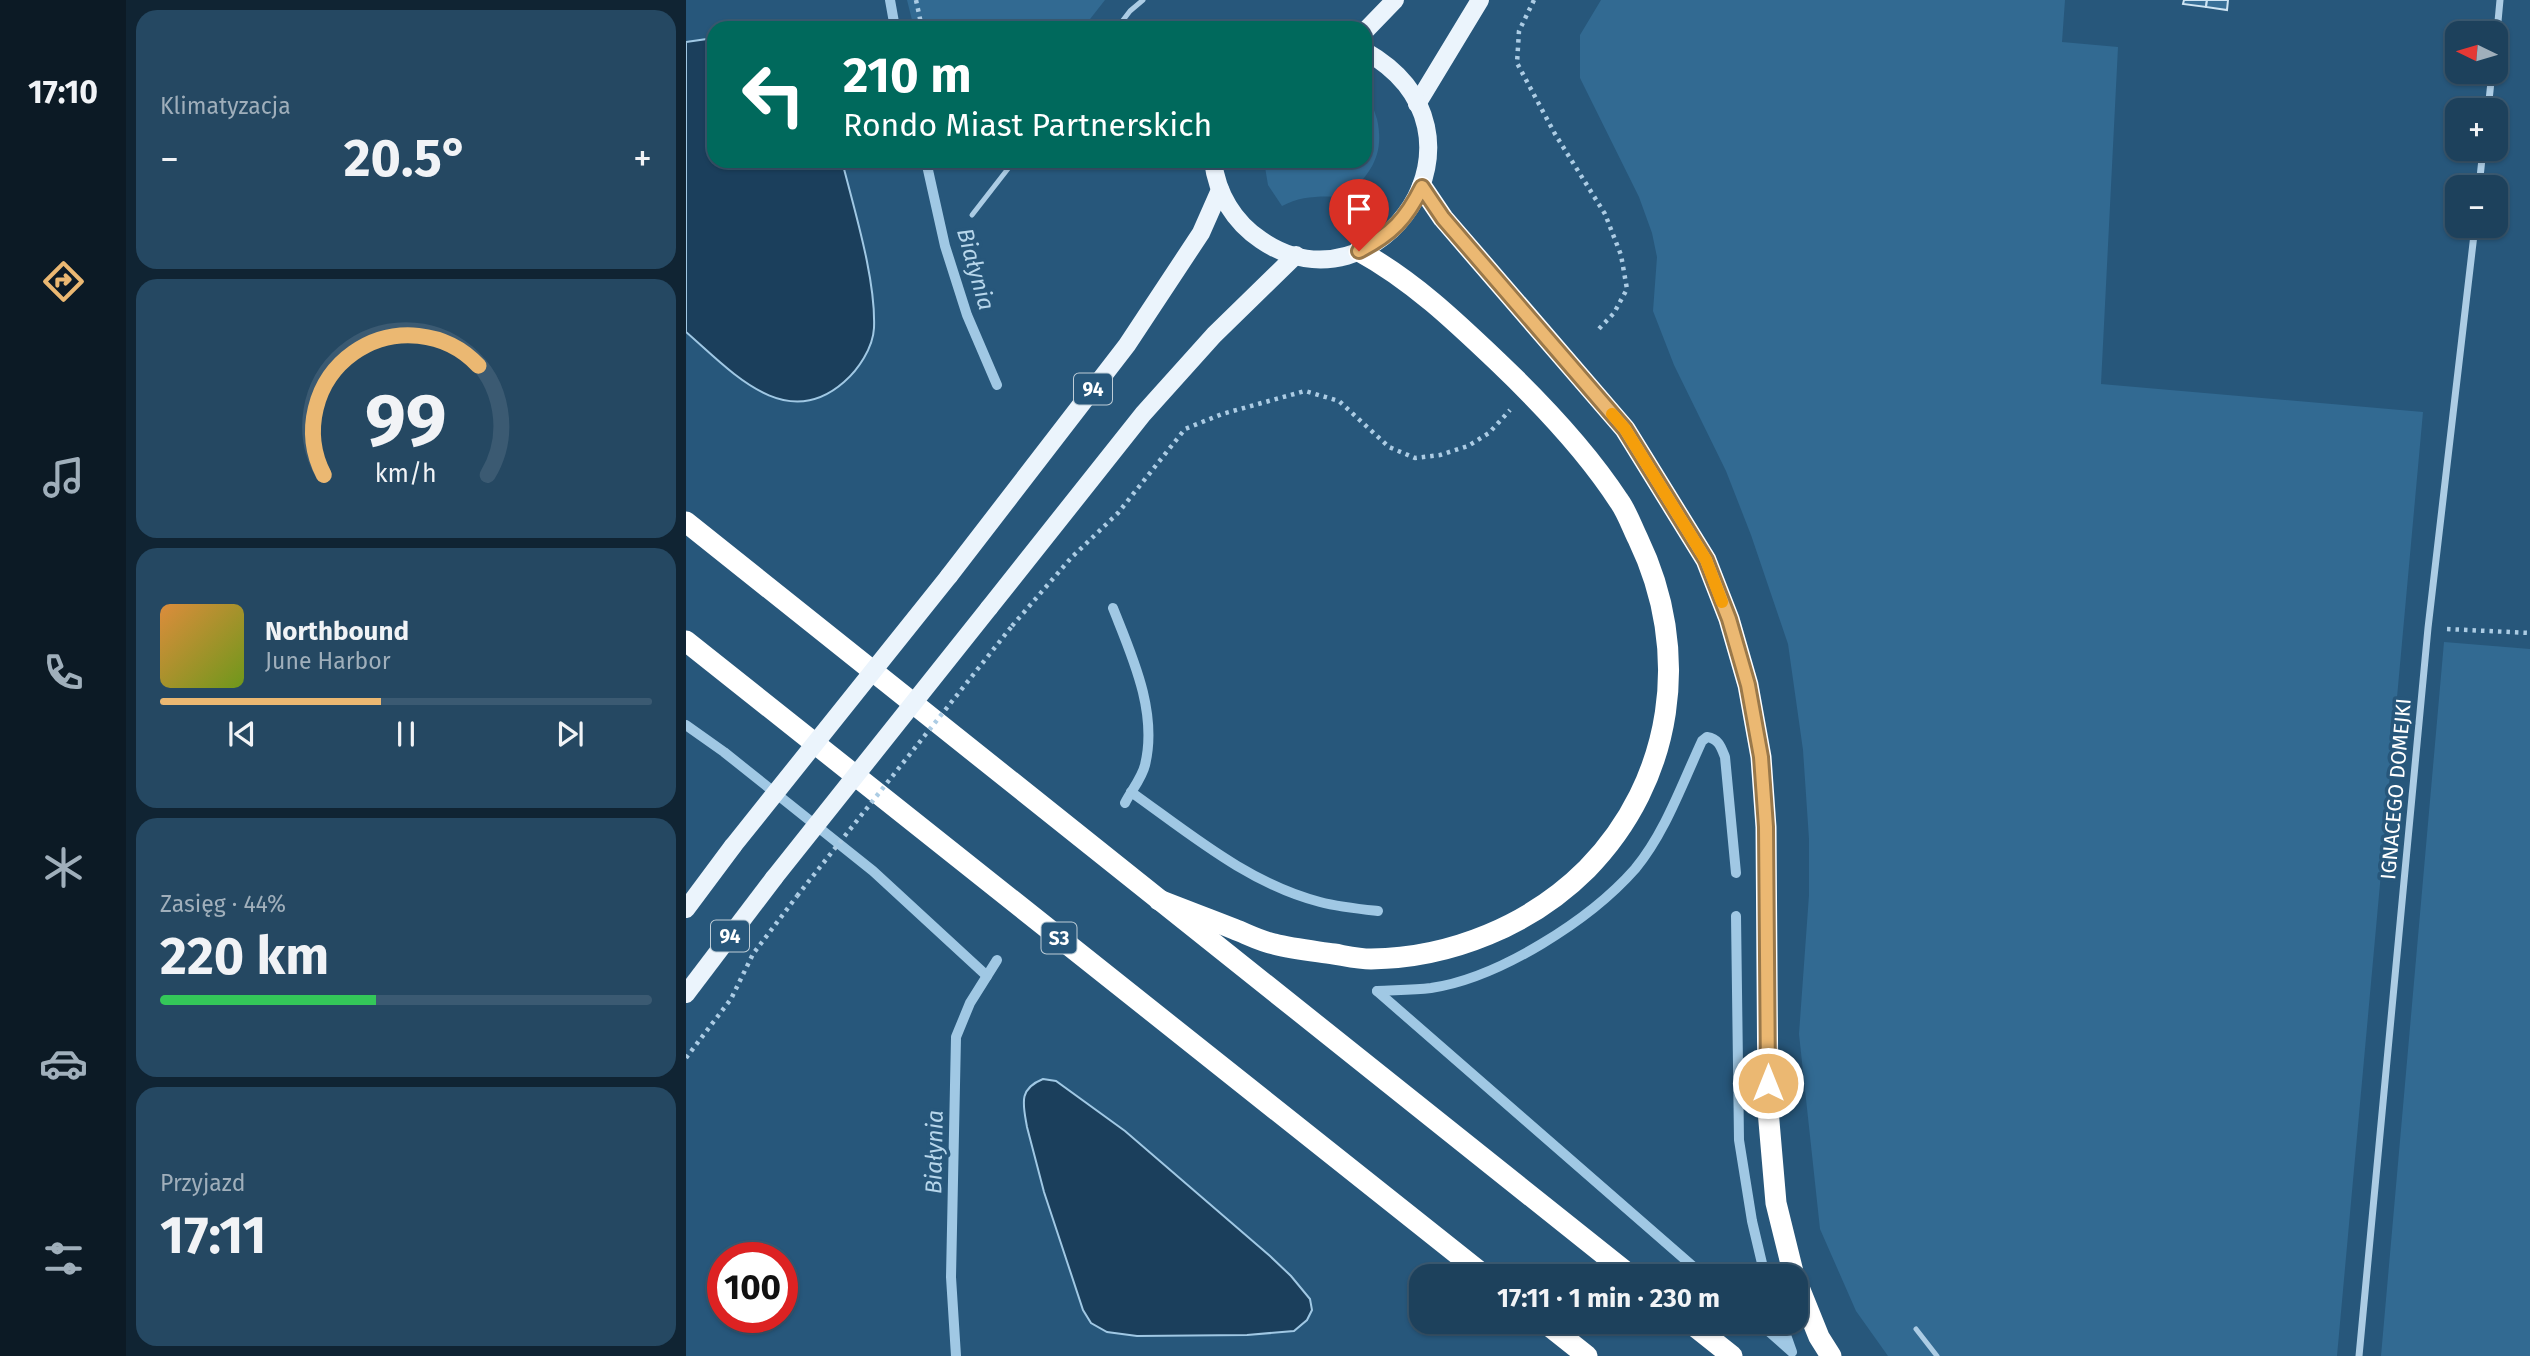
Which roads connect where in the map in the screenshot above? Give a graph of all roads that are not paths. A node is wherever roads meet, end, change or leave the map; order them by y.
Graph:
1 (1143, 0) edge
2 (1395, 0) edge
3 (1480, 0) edge
4 (2500, 0) edge
5 (1122, 21) edge
6 (2498, 21) edge
7 (1372, 24) edge
8 (1372, 55) edge
9 (1417, 104) junction
10 (1009, 168) edge
11 (1215, 168) edge
12 (1422, 187) junction
13 (1220, 190) junction
14 (972, 215) dead end
15 (2473, 238) edge
16 (1359, 251) junction
17 (1296, 256) junction
18 (686, 522) edge
19 (686, 641) edge
20 (686, 656) edge
21 (737, 682) junction
22 (1159, 900) junction
23 (686, 909) edge
24 (686, 994) edge
25 (1470, 1264) edge
26 (1616, 1264) edge
27 (1791, 1264) edge
28 (1808, 1310) edge
29 (1916, 1329) dead end
30 (1559, 1334) edge
31 (1704, 1334) edge
32 (1587, 1356) edge
33 (1732, 1356) edge
34 (1831, 1356) edge
35 (1937, 1356) edge
36 (2359, 1356) edge

1 - 5 lane
2 - 7 main road
3 - 9 main road
4 - 6 street
8 - 9 main road
9 - 12 main road
10 - 14 lane
11 - 13 main road
12 - 16 main road
12 - 27 highway
13 - 17 main road
13 - 23 main road, 94, bridge
15 - 36 street, IGNACEGO DOMEJKI
16 - 17 main road
16 - 22 highway
17 - 24 main road, 94, bridge
18 - 22 highway
19 - 21 highway, S3
20 - 21 highway
21 - 25 highway, S3
22 - 26 highway
28 - 34 highway
29 - 35 lane
30 - 32 highway
31 - 33 highway

